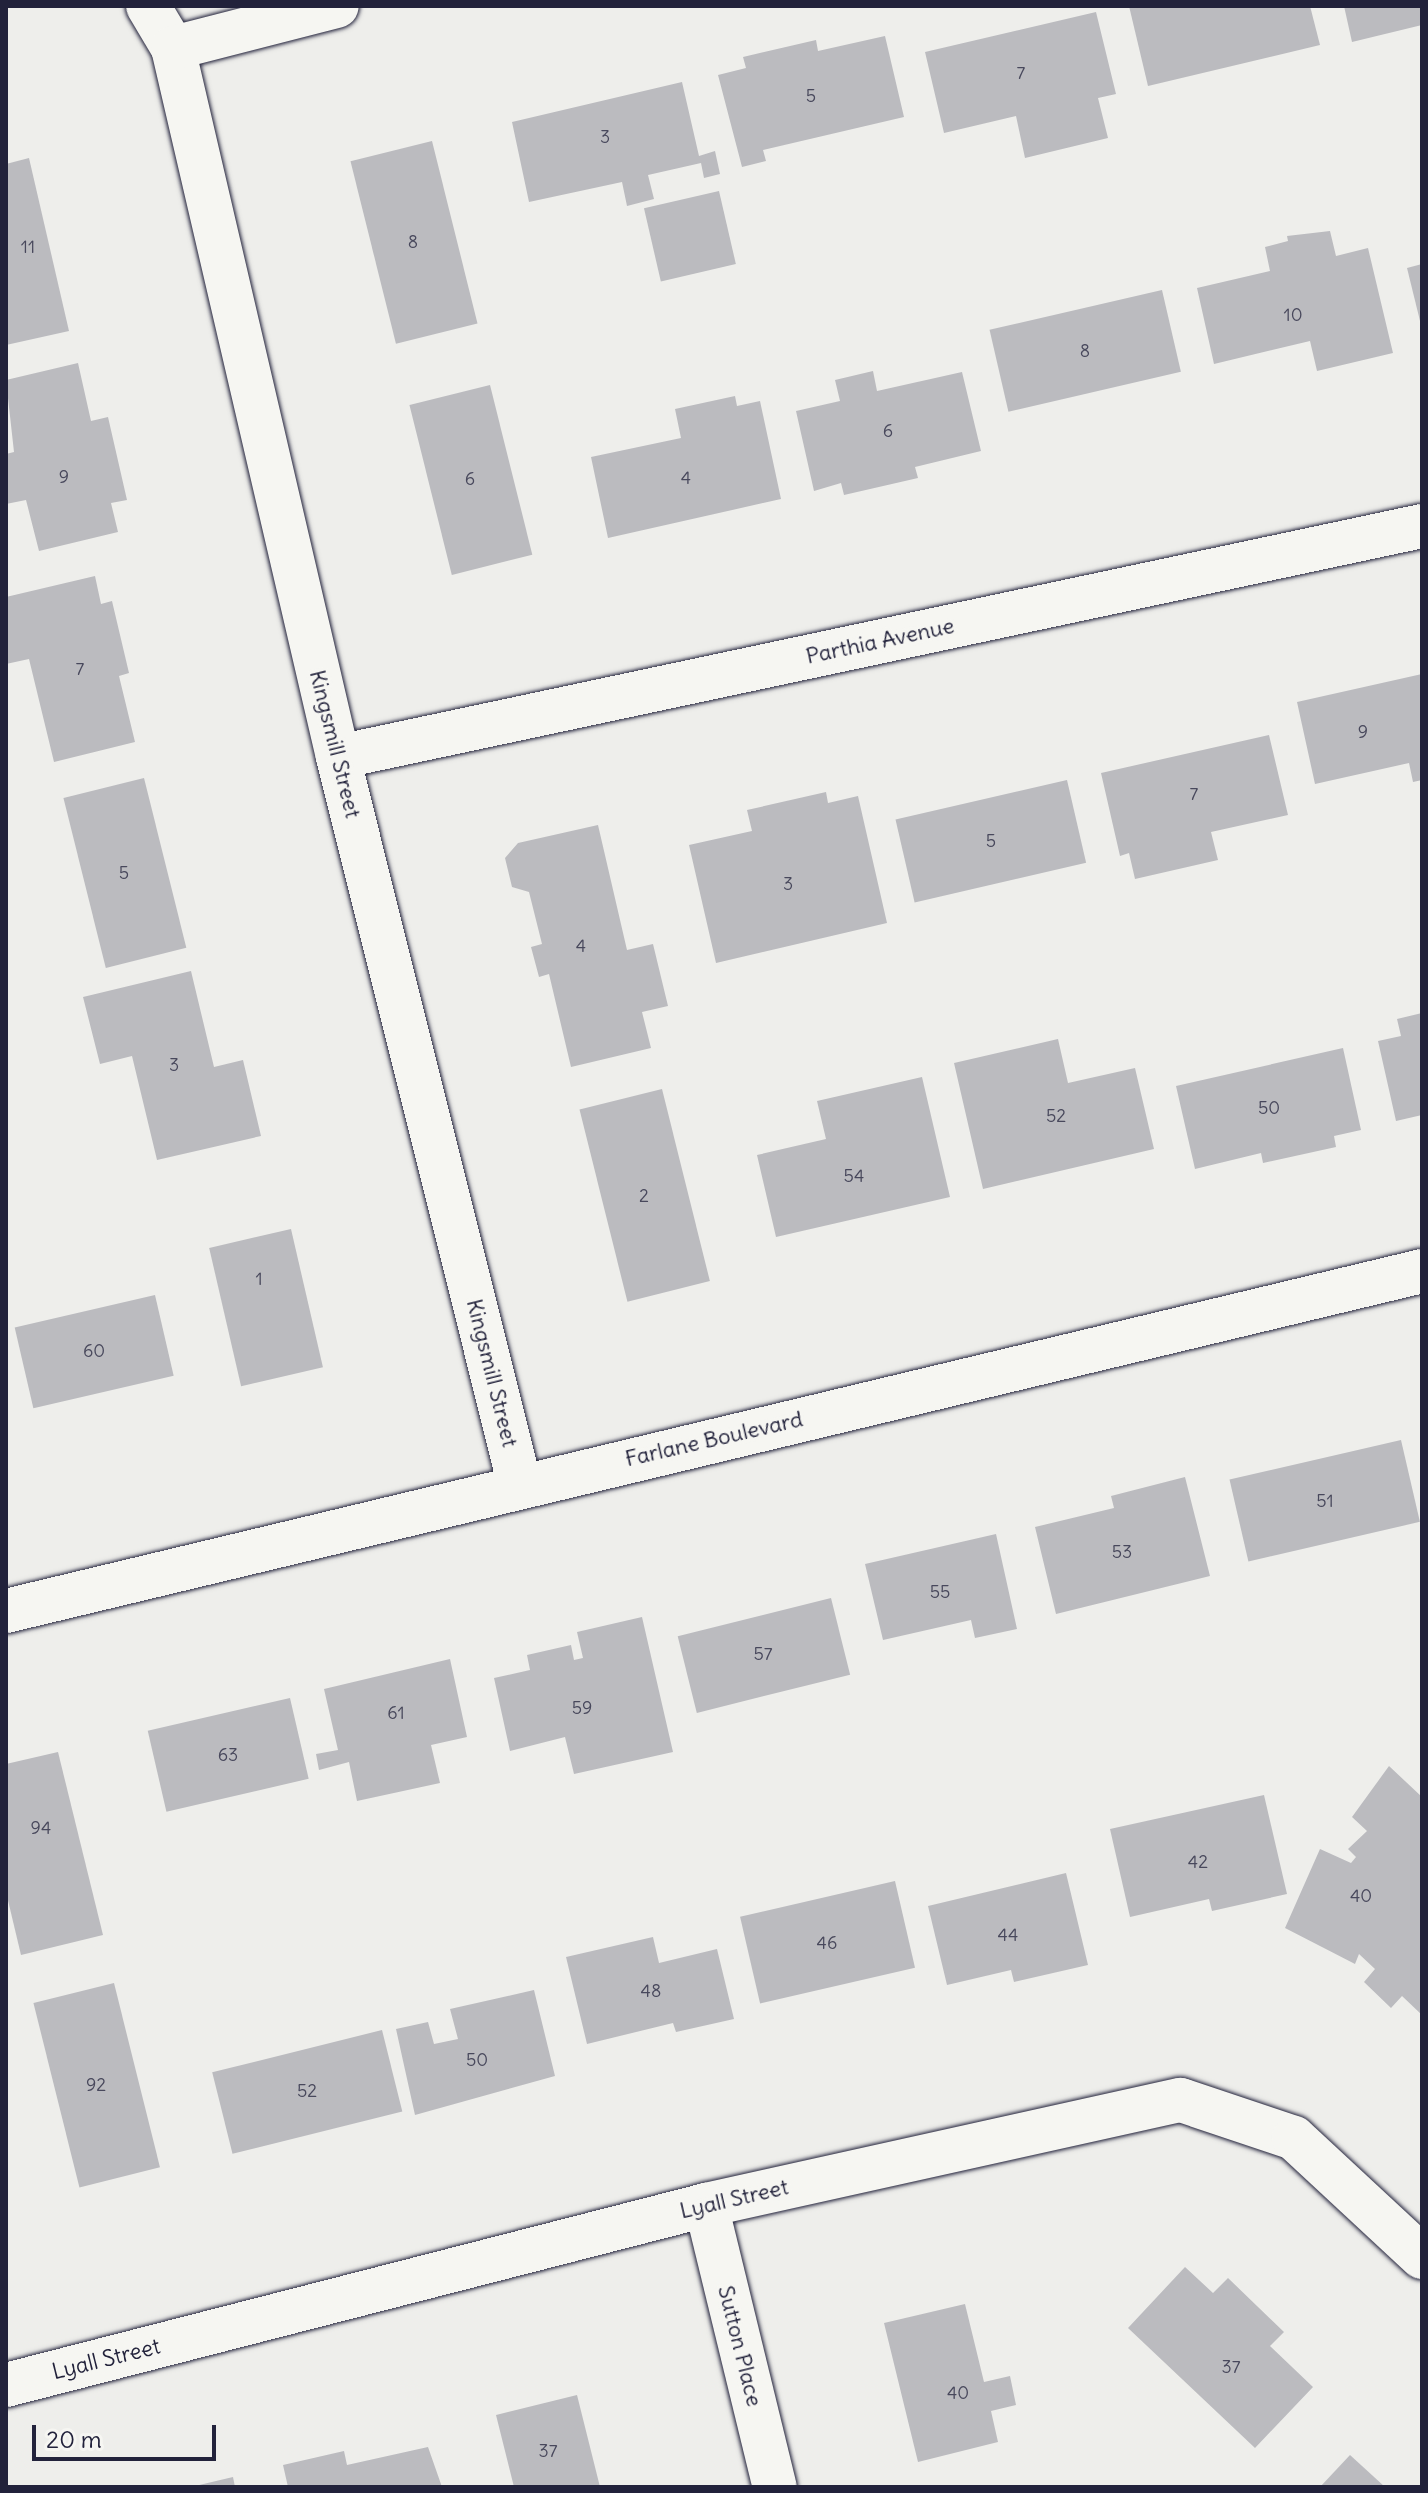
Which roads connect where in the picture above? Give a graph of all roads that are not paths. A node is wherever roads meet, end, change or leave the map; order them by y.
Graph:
1 (148, 6) edge
2 (337, 6) edge
3 (173, 48) junction
4 (1422, 526) edge
5 (338, 757) junction
6 (1422, 1271) edge
7 (520, 1486) junction
8 (6, 1611) edge
9 (706, 2205) junction
10 (1422, 2257) edge
11 (6, 2385) edge
12 (775, 2487) edge

1 - 3 street, Kingsmill Street
2 - 3 street
3 - 5 street, Kingsmill Street
4 - 5 street, Parthia Avenue
5 - 7 street, Kingsmill Street
6 - 7 street, Farlane Boulevard
7 - 8 street, Farlane Boulevard
9 - 10 street, Lyall Street
9 - 11 street, Lyall Street
9 - 12 street, Sutton Place

